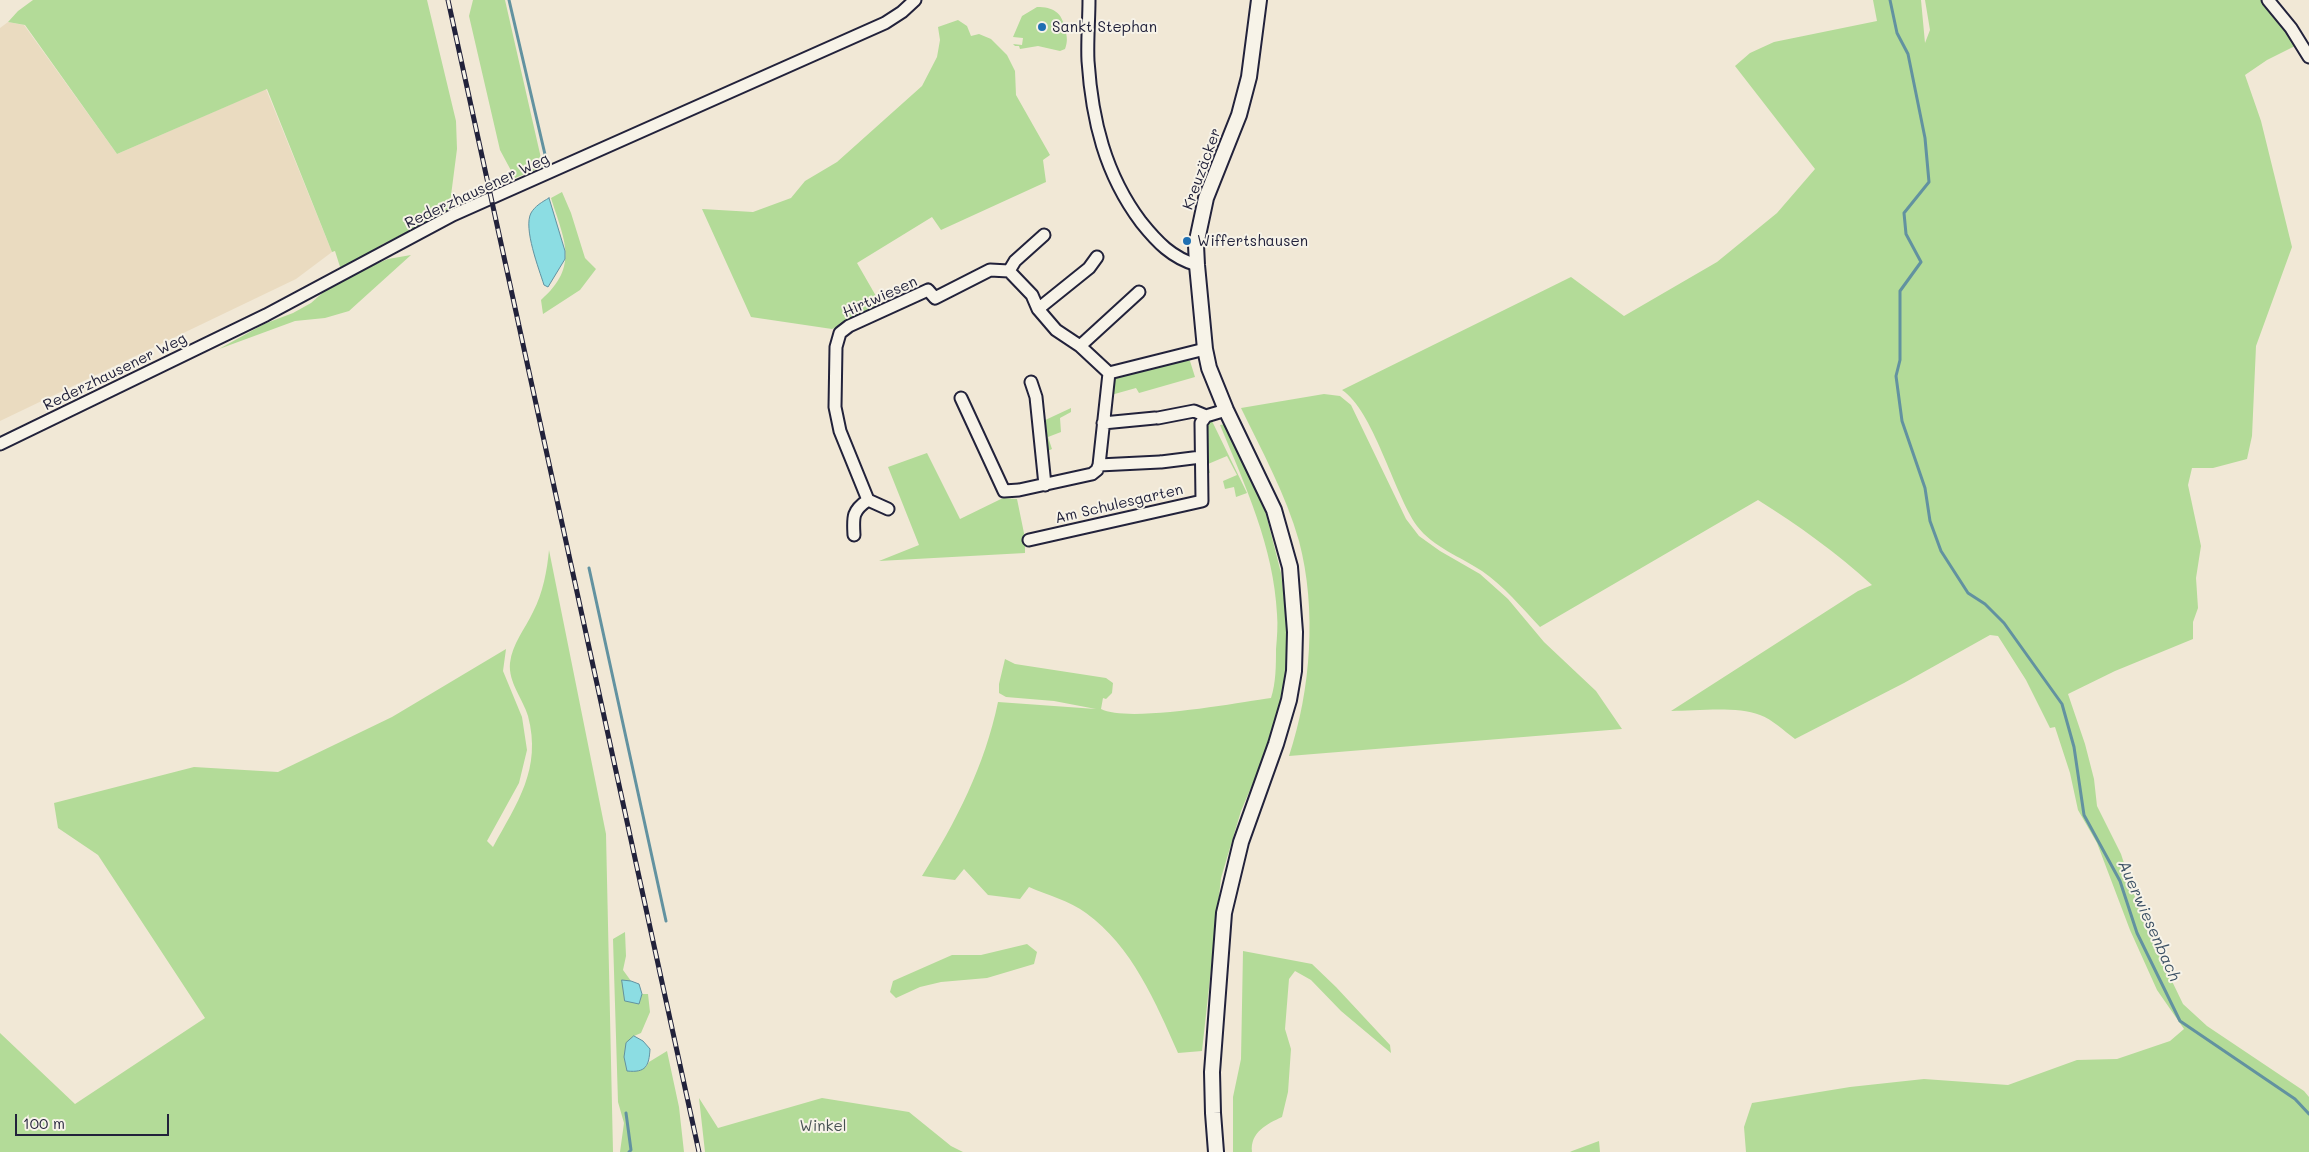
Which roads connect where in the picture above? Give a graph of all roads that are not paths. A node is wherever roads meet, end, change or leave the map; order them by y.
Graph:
1 (915, 0) edge
2 (1089, 0) edge
3 (1259, 0) edge
4 (2268, 0) edge
5 (2309, 57) edge
6 (1044, 235) dead end
7 (1097, 257) dead end
8 (1197, 265) junction
9 (1009, 271) junction
10 (1139, 292) dead end
11 (1038, 309) junction
12 (1080, 346) junction
13 (1205, 349) junction
14 (1110, 373) junction
15 (1030, 382) dead end
16 (960, 398) dead end
17 (1226, 410) junction
18 (1206, 416) junction
19 (1103, 423) junction
20 (0, 444) edge
21 (1202, 456) junction
22 (1099, 465) junction
23 (1045, 484) junction
24 (868, 500) junction
25 (888, 509) dead end
26 (854, 535) dead end
27 (1029, 540) dead end
28 (1216, 1152) edge

1 - 20 street, Rederzhausener Weg
2 - 8 street
3 - 8 street, Kreuzäcker
4 - 5 street
6 - 9 street
7 - 11 street
8 - 13 street, Kreuzäcker
9 - 11 street
9 - 24 street, Hirtwiesen
10 - 12 street
11 - 12 street
12 - 14 street
13 - 14 street
13 - 17 street, Kreuzäcker
14 - 19 street
15 - 23 street
16 - 23 street
17 - 18 street
17 - 28 street, Kreuzäcker
18 - 19 street
18 - 21 street, Am Schulesgarten
19 - 22 street
21 - 22 street, Am Schulesgarten
21 - 27 street, Am Schulesgarten
22 - 23 street
24 - 25 street
24 - 26 street

